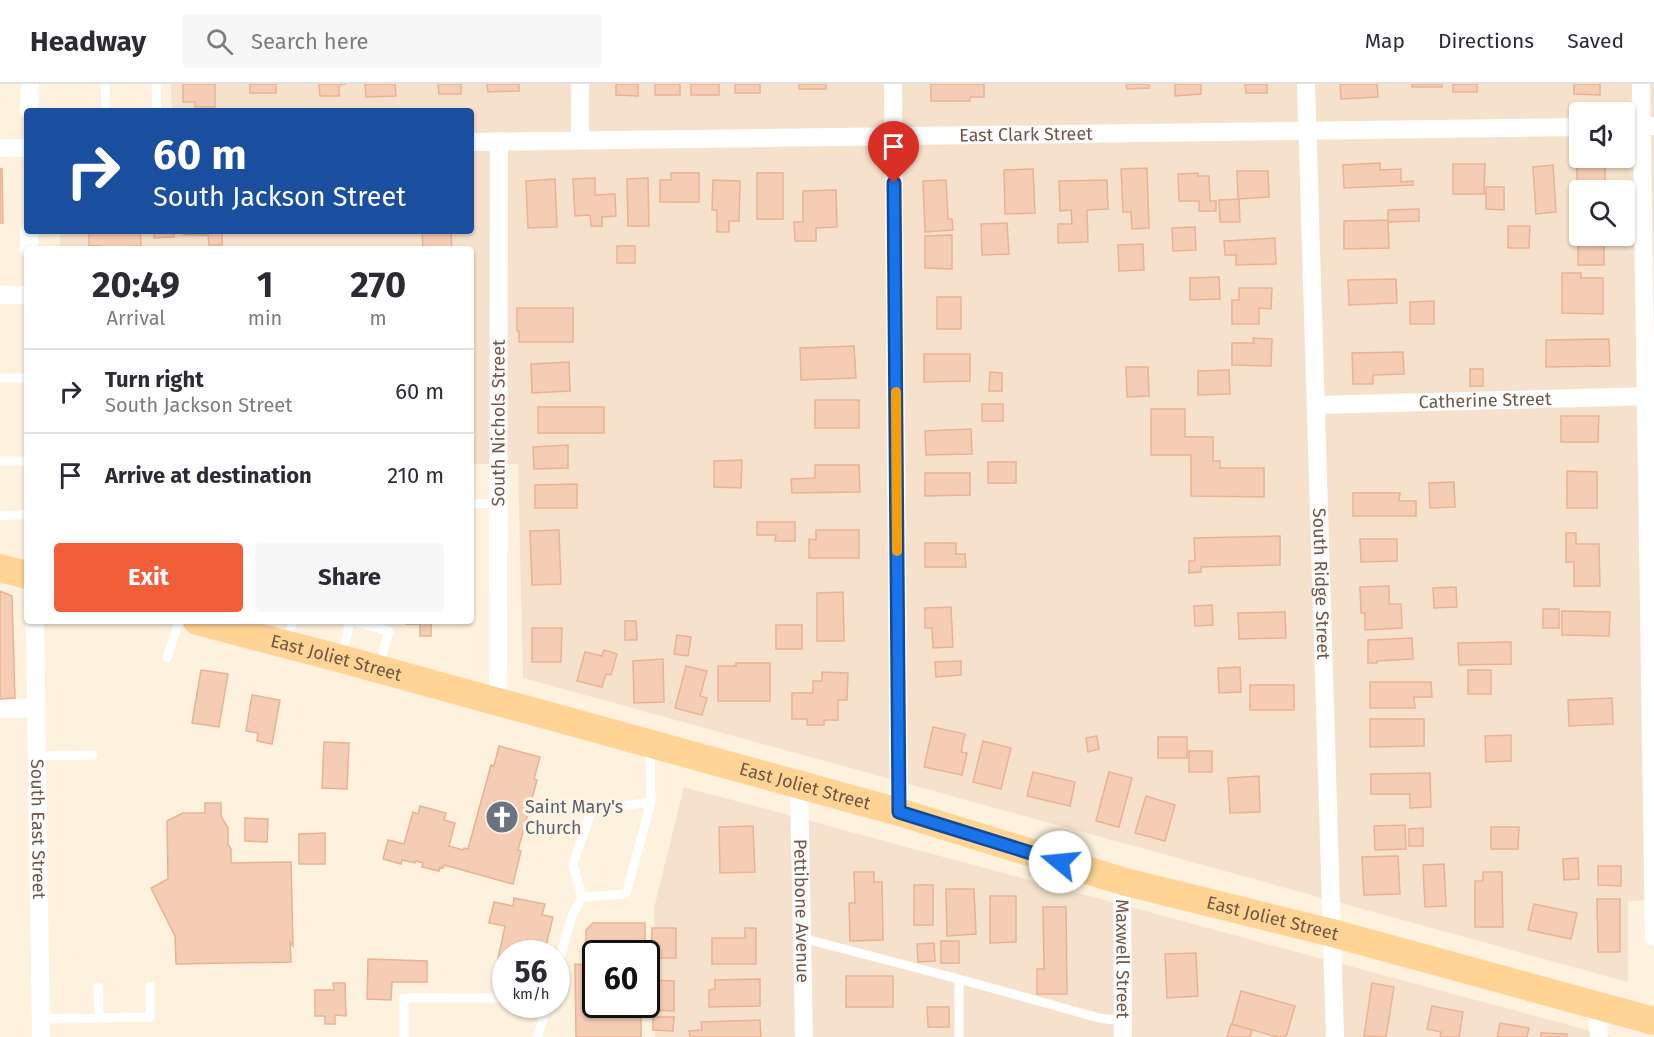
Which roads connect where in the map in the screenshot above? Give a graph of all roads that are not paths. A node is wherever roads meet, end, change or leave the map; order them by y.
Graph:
1 (30, 84) edge
2 (105, 84) edge
3 (156, 84) edge
4 (580, 84) edge
5 (893, 84) edge
6 (1306, 84) edge
7 (1641, 84) edge
8 (29, 108) edge
9 (106, 108) edge
10 (157, 108) edge
11 (1640, 126) edge
12 (1569, 127) edge
13 (1307, 131) junction
14 (894, 136) junction
15 (580, 140) junction
16 (499, 141) junction
17 (474, 142) edge
18 (0, 148) edge
19 (24, 148) edge
20 (0, 295) edge
21 (24, 295) edge
22 (0, 378) edge
23 (24, 378) edge
24 (1650, 396) edge
25 (1317, 405) junction
26 (0, 461) edge
27 (24, 461) edge
28 (500, 503) junction
29 (474, 504) edge
30 (24, 514) edge
31 (0, 516) edge
32 (0, 568) edge
33 (24, 574) edge
34 (35, 624) edge
35 (178, 624) edge
36 (220, 624) edge
37 (349, 624) edge
38 (362, 624) edge
39 (290, 633) edge
40 (1652, 656) edge
41 (167, 658) dead end
42 (342, 659) junction
43 (378, 669) junction
44 (498, 703) junction
45 (36, 708) junction
46 (0, 709) edge
47 (650, 744) junction
48 (93, 754) dead end
49 (37, 756) junction
50 (799, 784) junction
51 (651, 802) junction
52 (899, 812) junction
53 (1122, 881) junction
54 (582, 897) junction
55 (1332, 933) junction
56 (1654, 937) edge
57 (802, 938) junction
58 (565, 940) edge
59 (960, 979) junction
60 (150, 986) dead end
61 (98, 987) dead end
62 (492, 998) edge
63 (1598, 1004) junction
64 (99, 1018) junction
65 (543, 1018) edge
66 (1654, 1021) edge
67 (41, 1028) edge
68 (1123, 1029) edge
69 (405, 1037) edge
70 (538, 1037) edge
71 (804, 1037) edge
72 (960, 1037) edge
73 (1335, 1037) edge
74 (1599, 1037) edge

1 - 8 street
2 - 9 lane
3 - 10 lane
4 - 15 street
5 - 14 street
6 - 13 street, South Ridge Street
7 - 11 street
11 - 24 street
12 - 13 street, East Clark Street
13 - 14 street, East Clark Street
13 - 25 street, South Ridge Street
14 - 15 street, East Clark Street
14 - 52 street
15 - 16 street, East Clark Street
16 - 17 street, East Clark Street
16 - 28 street, South Nichols Street
18 - 19 street
20 - 21 street
22 - 23 lane
24 - 25 street, Catherine Street
24 - 40 street
25 - 55 street, South Ridge Street
26 - 27 lane
28 - 29 lane
28 - 44 street, South Nichols Street
30 - 31 lane
32 - 33 main road
34 - 45 street, South East Street
35 - 41 lane
36 - 39 main road, East Joliet Street
37 - 42 lane
38 - 43 lane
39 - 42 main road, East Joliet Street
40 - 56 street
42 - 43 main road, East Joliet Street
43 - 44 main road, East Joliet Street
44 - 47 main road, East Joliet Street
45 - 46 street
45 - 49 street, South East Street
47 - 50 main road, East Joliet Street
47 - 51 lane
48 - 49 lane
49 - 67 street, South East Street
50 - 52 main road, East Joliet Street
50 - 57 street, Pettibone Avenue
51 - 54 lane
51 - 54 lane
52 - 53 main road, East Joliet Street
53 - 55 main road, East Joliet Street
53 - 68 street, Maxwell Street
54 - 58 lane
55 - 63 main road, East Joliet Street
55 - 73 street, South Ridge Street
57 - 59 lane
57 - 71 street, Pettibone Avenue
59 - 68 lane
59 - 72 lane
60 - 64 lane
61 - 64 lane
62 - 69 lane
63 - 66 main road, East Joliet Street
63 - 74 street
64 - 67 lane
65 - 70 lane

